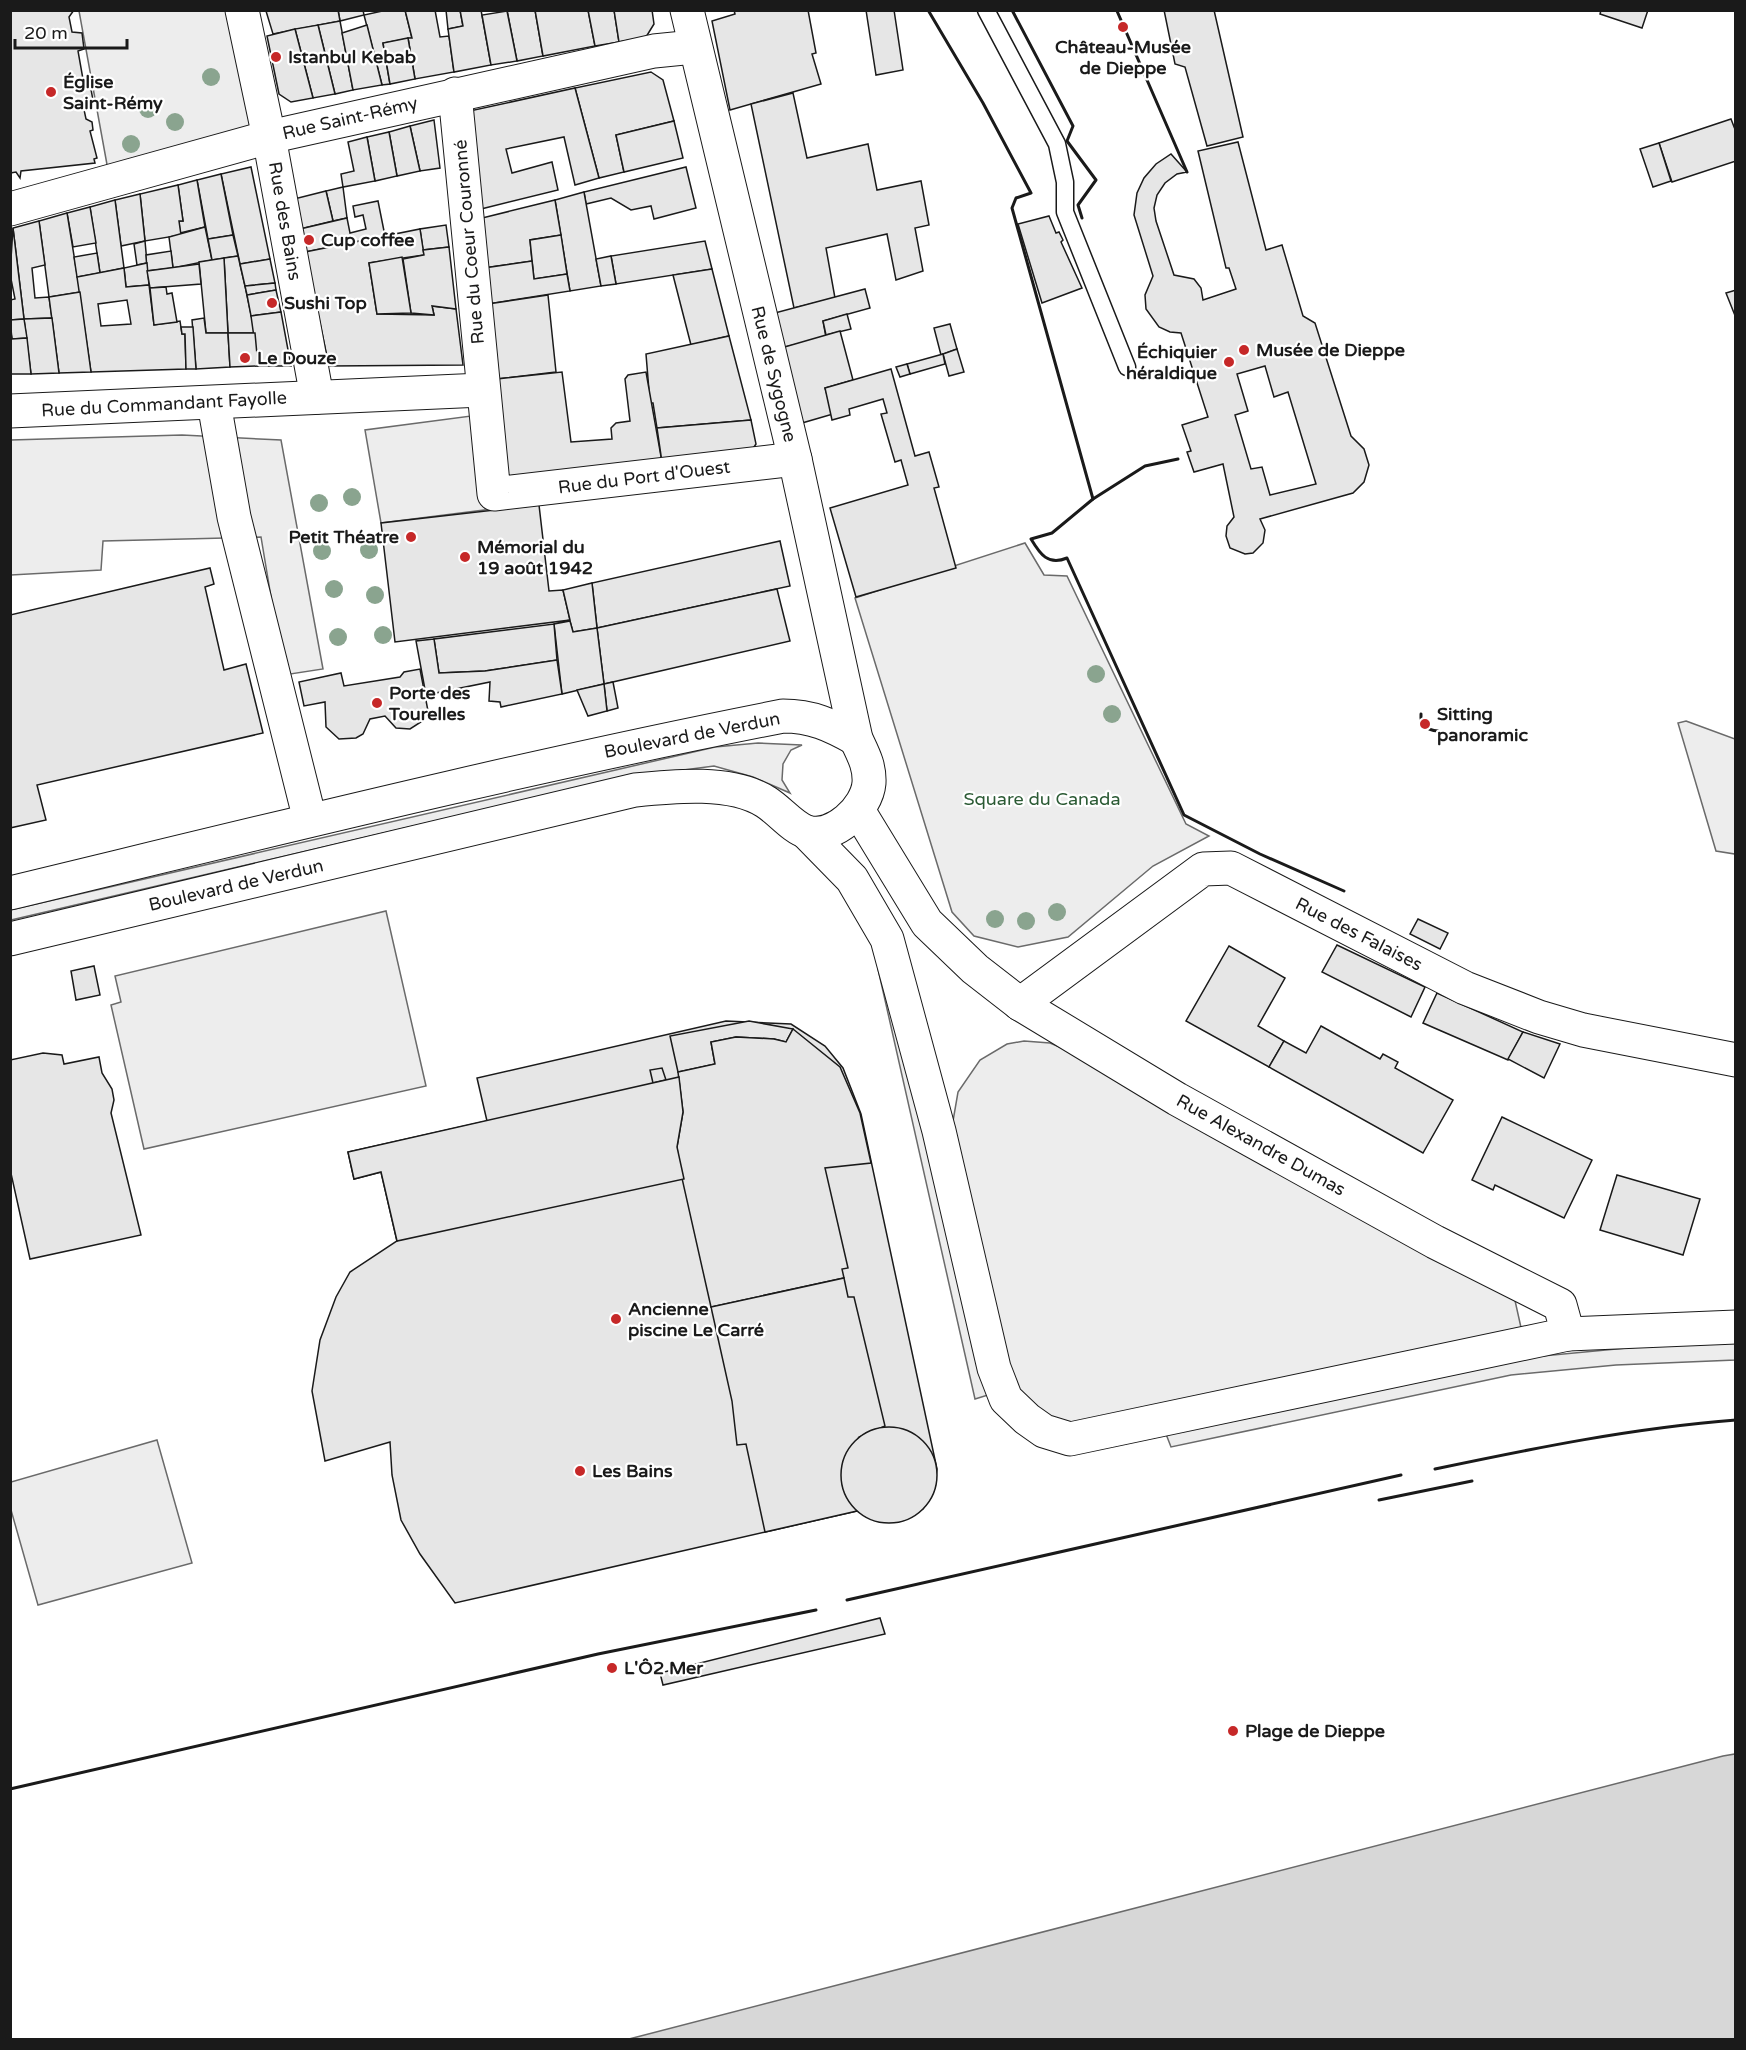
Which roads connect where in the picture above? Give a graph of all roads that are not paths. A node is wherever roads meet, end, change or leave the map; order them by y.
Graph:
1 (242, 10) edge
2 (687, 10) edge
3 (986, 10) edge
4 (694, 47) junction
5 (456, 94) junction
6 (269, 137) junction
7 (10, 209) edge
8 (1127, 367) dead end
9 (482, 390) junction
10 (317, 397) junction
11 (214, 403) junction
12 (10, 411) edge
13 (795, 459) junction
14 (494, 494) joint
15 (842, 677) junction
16 (804, 716) junction
17 (856, 739) junction
18 (858, 810) junction
19 (310, 820) junction
20 (806, 832) junction
21 (10, 893) edge
22 (10, 939) edge
23 (1020, 1004) junction
24 (1736, 1060) edge
25 (1736, 1327) edge
26 (1568, 1334) junction

1 - 6 street, Rue des Bains
2 - 4 street, Rue de Sygogne
3 - 8 lane
4 - 5 street, Rue Saint-Rémy
4 - 13 street, Rue de Sygogne
5 - 6 street, Rue Saint-Rémy
5 - 9 street, Rue du Coeur Couronné
6 - 7 street, Rue Saint-Rémy
6 - 10 street, Rue des Bains
9 - 10 street, Rue du Commandant Fayolle
9 - 14 street, Rue du Coeur Couronné
10 - 11 street, Rue du Commandant Fayolle
11 - 12 street, Rue du Commandant Fayolle
11 - 19 street
13 - 14 street, Rue du Port d'Ouest
13 - 15 street, Rue de Sygogne
15 - 16 street
15 - 17 street, Rue de Sygogne
16 - 17 street, Boulevard de Verdun
16 - 19 street, Boulevard de Verdun
17 - 18 street
18 - 20 street
18 - 23 street, Rue Alexandre Dumas
19 - 21 street, Boulevard de Verdun
20 - 22 street, Boulevard de Verdun
20 - 26 street, Boulevard de Verdun
23 - 24 street, Rue des Falaises
23 - 26 street, Rue Alexandre Dumas
25 - 26 street

